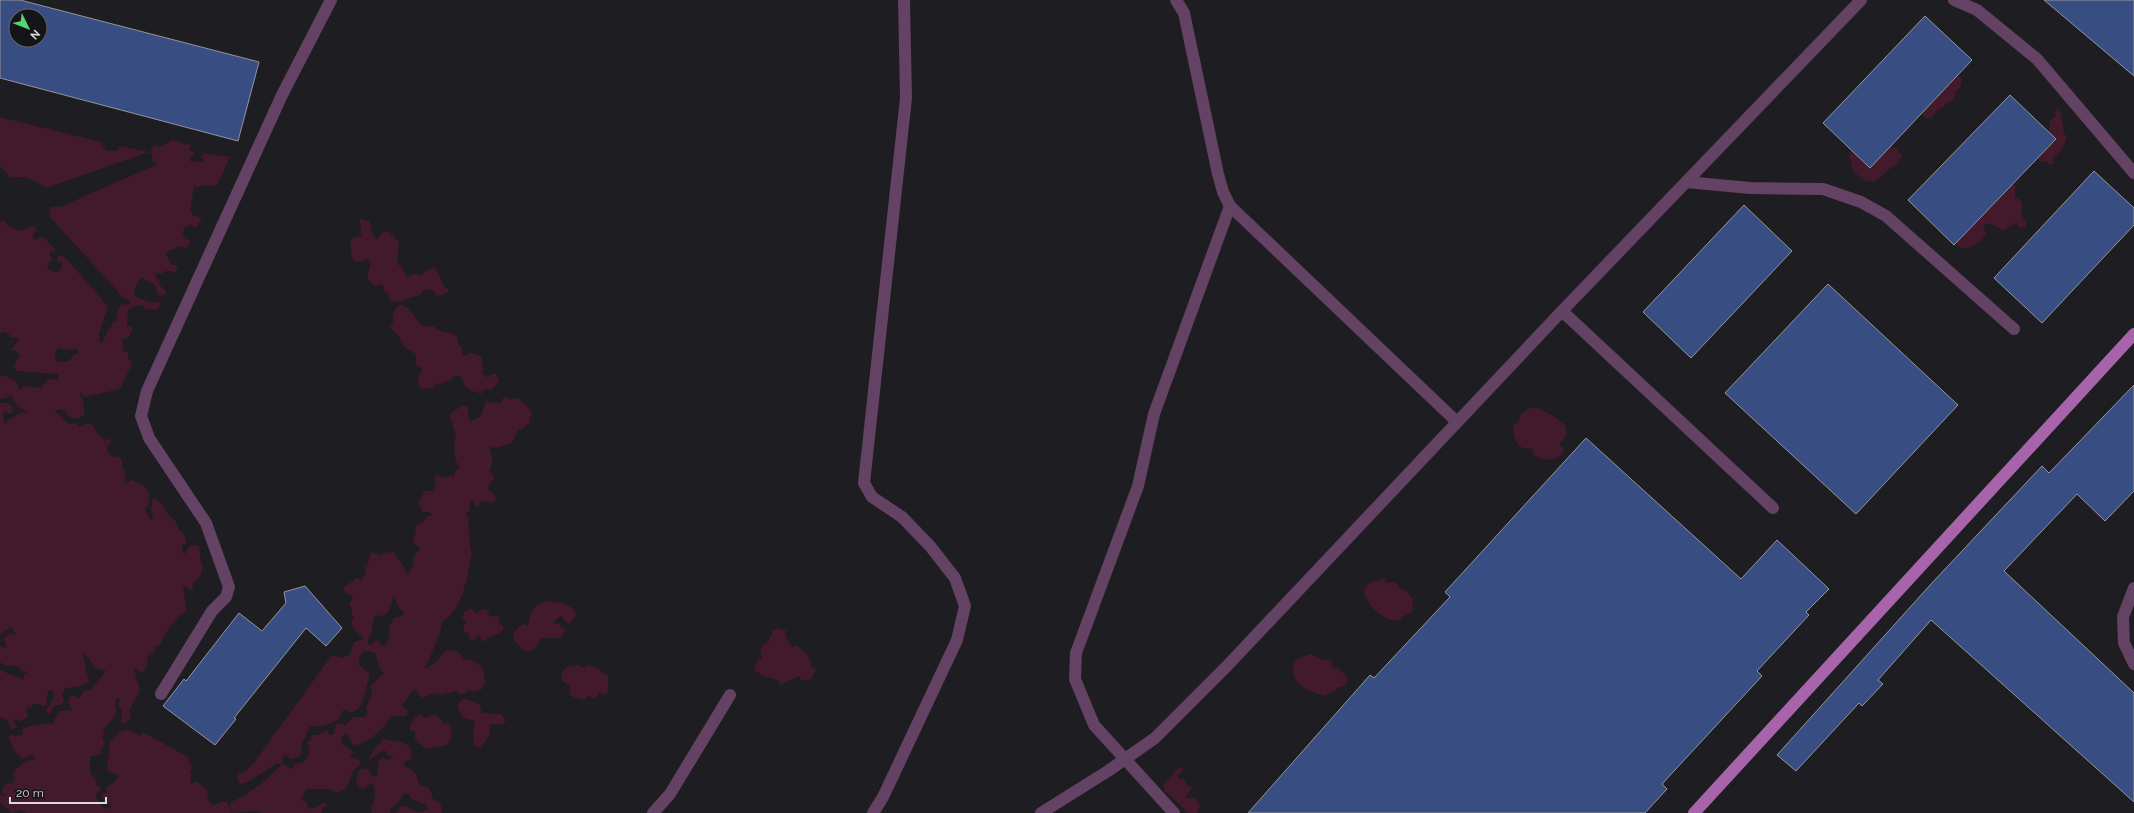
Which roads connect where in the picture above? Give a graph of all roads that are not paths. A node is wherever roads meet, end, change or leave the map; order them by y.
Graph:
1 (331, 0) edge
2 (904, 0) edge
3 (1176, 0) edge
4 (1954, 0) edge
5 (1859, 1) edge
6 (2134, 173) edge
7 (1686, 182) junction
8 (1230, 206) junction
9 (1562, 310) junction
10 (2014, 329) dead end
11 (2134, 334) edge
12 (1457, 422) junction
13 (1773, 508) dead end
14 (2134, 588) edge
15 (2134, 664) edge
16 (161, 694) dead end
17 (730, 695) dead end
18 (1126, 759) junction
19 (653, 813) edge
20 (873, 813) edge
21 (1041, 813) edge
22 (1174, 813) edge
23 (1694, 813) edge

1 - 16 street
2 - 20 street
3 - 8 street
4 - 6 street
5 - 7 street
7 - 9 street
7 - 10 street
8 - 12 street
8 - 18 street
9 - 12 street
9 - 13 street
11 - 23 main road
12 - 18 street
14 - 15 street
17 - 19 street
18 - 21 street
18 - 22 street

